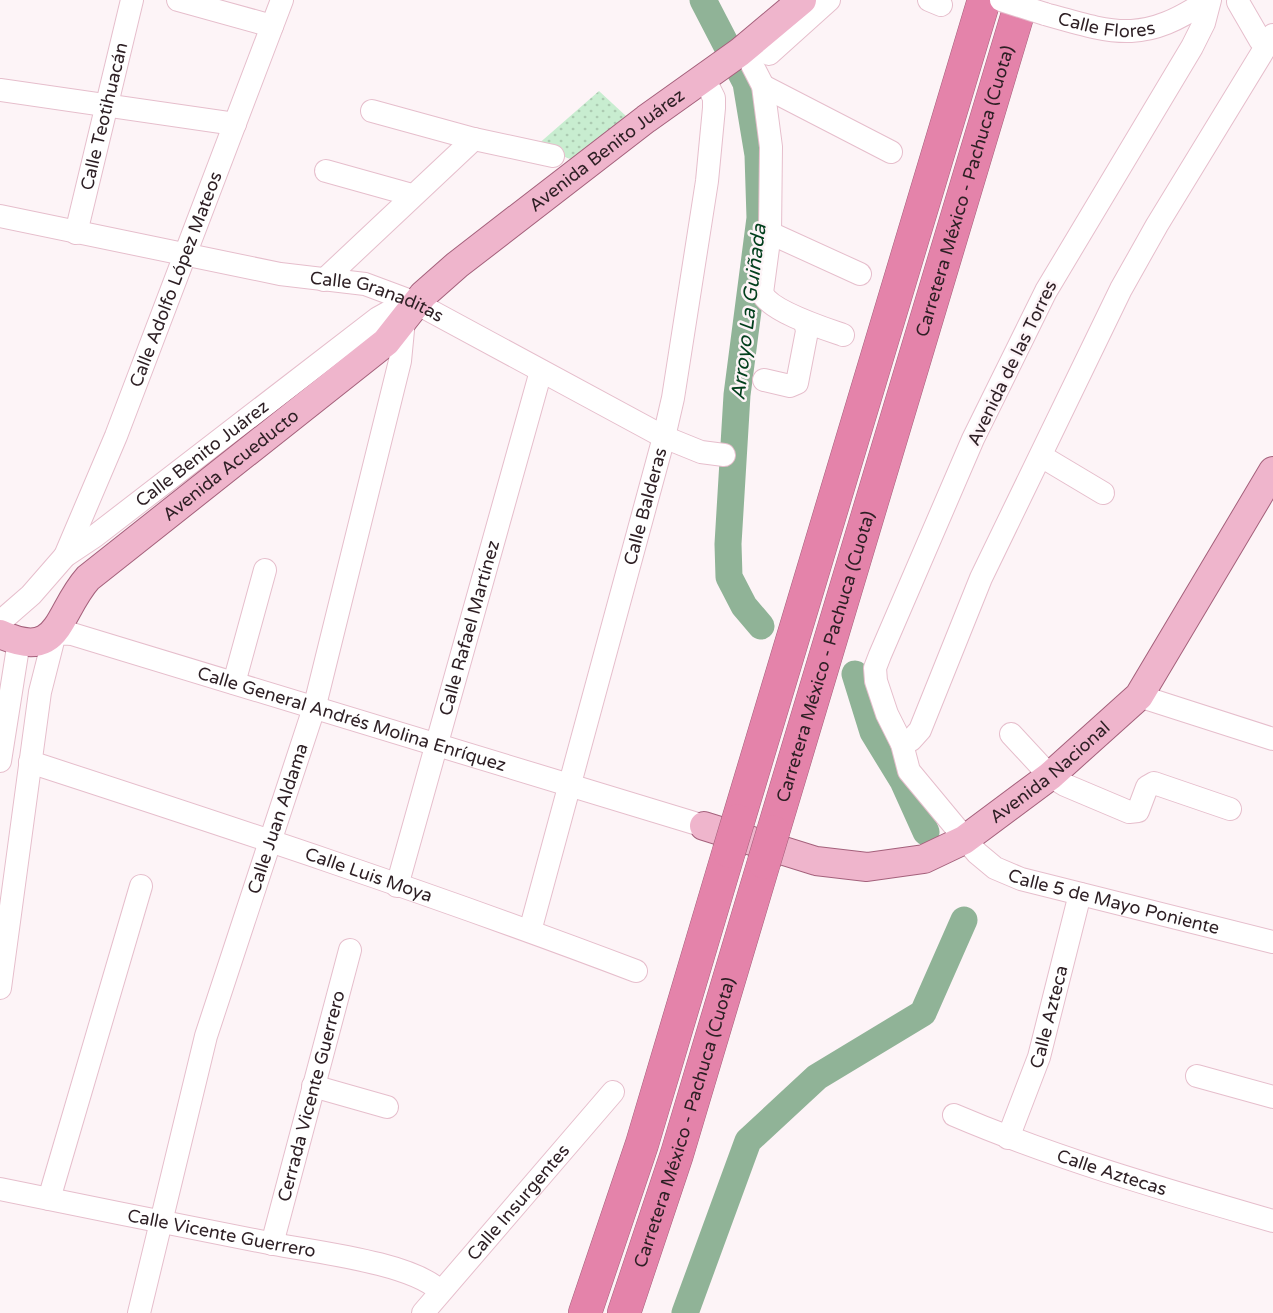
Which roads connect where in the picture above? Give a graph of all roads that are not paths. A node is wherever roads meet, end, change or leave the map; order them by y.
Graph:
1 (132, 0) edge
2 (178, 0) edge
3 (282, 0) edge
4 (802, 0) edge
5 (829, 0) edge
6 (984, 0) edge
7 (1001, 0) edge
8 (1209, 0) edge
9 (1215, 0) edge
10 (1241, 1) edge
11 (1034, 7) edge
12 (272, 26) junction
13 (1270, 40) edge
14 (751, 52) junction
15 (710, 74) junction
16 (763, 86) junction
17 (0, 90) edge
18 (107, 104) junction
19 (372, 111) dead end
20 (235, 123) junction
21 (474, 139) junction
22 (891, 152) dead end
23 (553, 156) dead end
24 (326, 171) dead end
25 (412, 195) junction
26 (0, 216) edge
27 (770, 232) junction
28 (76, 233) junction
29 (185, 253) junction
30 (860, 274) dead end
31 (324, 280) junction
32 (410, 311) junction
33 (805, 322) junction
34 (843, 335) dead end
35 (542, 371) junction
36 (764, 380) dead end
37 (664, 437) junction
38 (724, 455) dead end
39 (1041, 456) junction
40 (1272, 474) edge
41 (1103, 492) dead end
42 (65, 556) junction
43 (265, 570) dead end
44 (6, 632) edge
45 (55, 633) junction
46 (234, 683) junction
47 (1139, 696) junction
48 (315, 705) junction
49 (1011, 734) dead end
50 (1273, 739) edge
51 (436, 744) junction
52 (902, 744) junction
53 (0, 761) edge
54 (30, 762) junction
55 (1050, 776) junction
56 (568, 784) junction
57 (1230, 809) dead end
58 (704, 826) joint
59 (272, 840) junction
60 (964, 840) junction
61 (141, 886) dead end
62 (397, 886) junction
63 (1080, 894) junction
64 (530, 931) junction
65 (1273, 942) edge
66 (350, 950) dead end
67 (636, 971) dead end
68 (0, 988) edge
69 (1197, 1077) dead end
70 (313, 1086) junction
71 (613, 1092) dead end
72 (1273, 1097) edge
73 (387, 1107) dead end
74 (954, 1115) dead end
75 (1008, 1138) junction
76 (0, 1189) edge
77 (48, 1199) junction
78 (161, 1220) junction
79 (1273, 1221) edge
80 (272, 1244) junction
81 (440, 1291) junction
82 (139, 1313) edge
83 (423, 1313) edge
84 (585, 1313) edge
85 (624, 1313) edge

1 - 18 street, Calle Teotihuacán
2 - 12 street
3 - 12 street, Calle Adolfo López Mateos
4 - 14 main road, Avenida Benito Juárez
5 - 14 street
6 - 84 highway, Carretera México - Pachuca (Cuota)
7 - 11 street, Calle Flores, bridge
8 - 11 street, Calle Flores
8 - 52 street, Avenida de las Torres
9 - 10 street
10 - 13 street
11 - 85 highway, Carretera México - Pachuca (Cuota)
12 - 20 street, Calle Adolfo López Mateos
13 - 39 street
14 - 15 main road, Avenida Benito Juárez
14 - 16 street
15 - 32 main road, Avenida Benito Juárez
15 - 37 street, Calle Balderas
16 - 22 street
16 - 27 street
17 - 18 street
18 - 20 street
18 - 28 street, Calle Teotihuacán
19 - 21 street
20 - 29 street, Calle Adolfo López Mateos
21 - 23 street
21 - 25 street
24 - 25 street
25 - 31 street
26 - 28 street, Calle Granaditas
27 - 30 street
27 - 33 street
28 - 29 street, Calle Granaditas
29 - 31 street, Calle Granaditas
29 - 42 street, Calle Adolfo López Mateos
31 - 32 street, Calle Granaditas
32 - 35 street, Calle Granaditas
32 - 42 street, Calle Benito Juárez
32 - 45 main road, Avenida Acueducto
32 - 48 street, Calle Juan Aldama
33 - 34 street
33 - 36 street
35 - 37 street, Calle Granaditas
35 - 51 street, Calle Rafael Martínez
37 - 38 street, Calle Granaditas
37 - 56 street, Calle Balderas
39 - 41 street
39 - 52 street
40 - 47 main road, Avenida Nacional
42 - 44 street, Calle Benito Juárez
43 - 46 street
44 - 45 main road, Calle General Andrés Molina Enríquez
44 - 53 street
45 - 46 street, Calle General Andrés Molina Enríquez
45 - 54 street
46 - 48 street, Calle General Andrés Molina Enríquez
47 - 50 street
47 - 55 main road, Avenida Nacional
48 - 51 street, Calle General Andrés Molina Enríquez
48 - 59 street, Calle Juan Aldama
49 - 55 street
51 - 56 street, Calle General Andrés Molina Enríquez
51 - 62 street, Calle Rafael Martínez
52 - 60 street, Avenida de las Torres
54 - 59 street, Calle Luis Moya
54 - 68 street
55 - 57 street
55 - 60 main road, Avenida Nacional
56 - 58 street, Calle General Andrés Molina Enríquez
56 - 64 street, Calle Balderas
58 - 60 main road, Avenida Nacional
59 - 62 street, Calle Luis Moya
59 - 78 street, Calle Juan Aldama
60 - 63 street, Calle 5 de Mayo Poniente
61 - 77 street
62 - 64 street, Calle Luis Moya
63 - 65 street, Calle 5 de Mayo Poniente
63 - 75 street, Calle Azteca
64 - 67 street, Calle Luis Moya
66 - 70 street, Cerrada Vicente Guerrero
69 - 72 street
70 - 73 street
70 - 80 street, Cerrada Vicente Guerrero
71 - 81 street, Calle Insurgentes
74 - 75 street, Calle Aztecas
75 - 79 street, Calle Aztecas
76 - 77 street, Calle Vicente Guerrero
77 - 78 street, Calle Vicente Guerrero
78 - 80 street, Calle Vicente Guerrero
78 - 82 street, Calle Juan Aldama
80 - 81 street, Calle Vicente Guerrero
81 - 83 street, Calle Insurgentes

